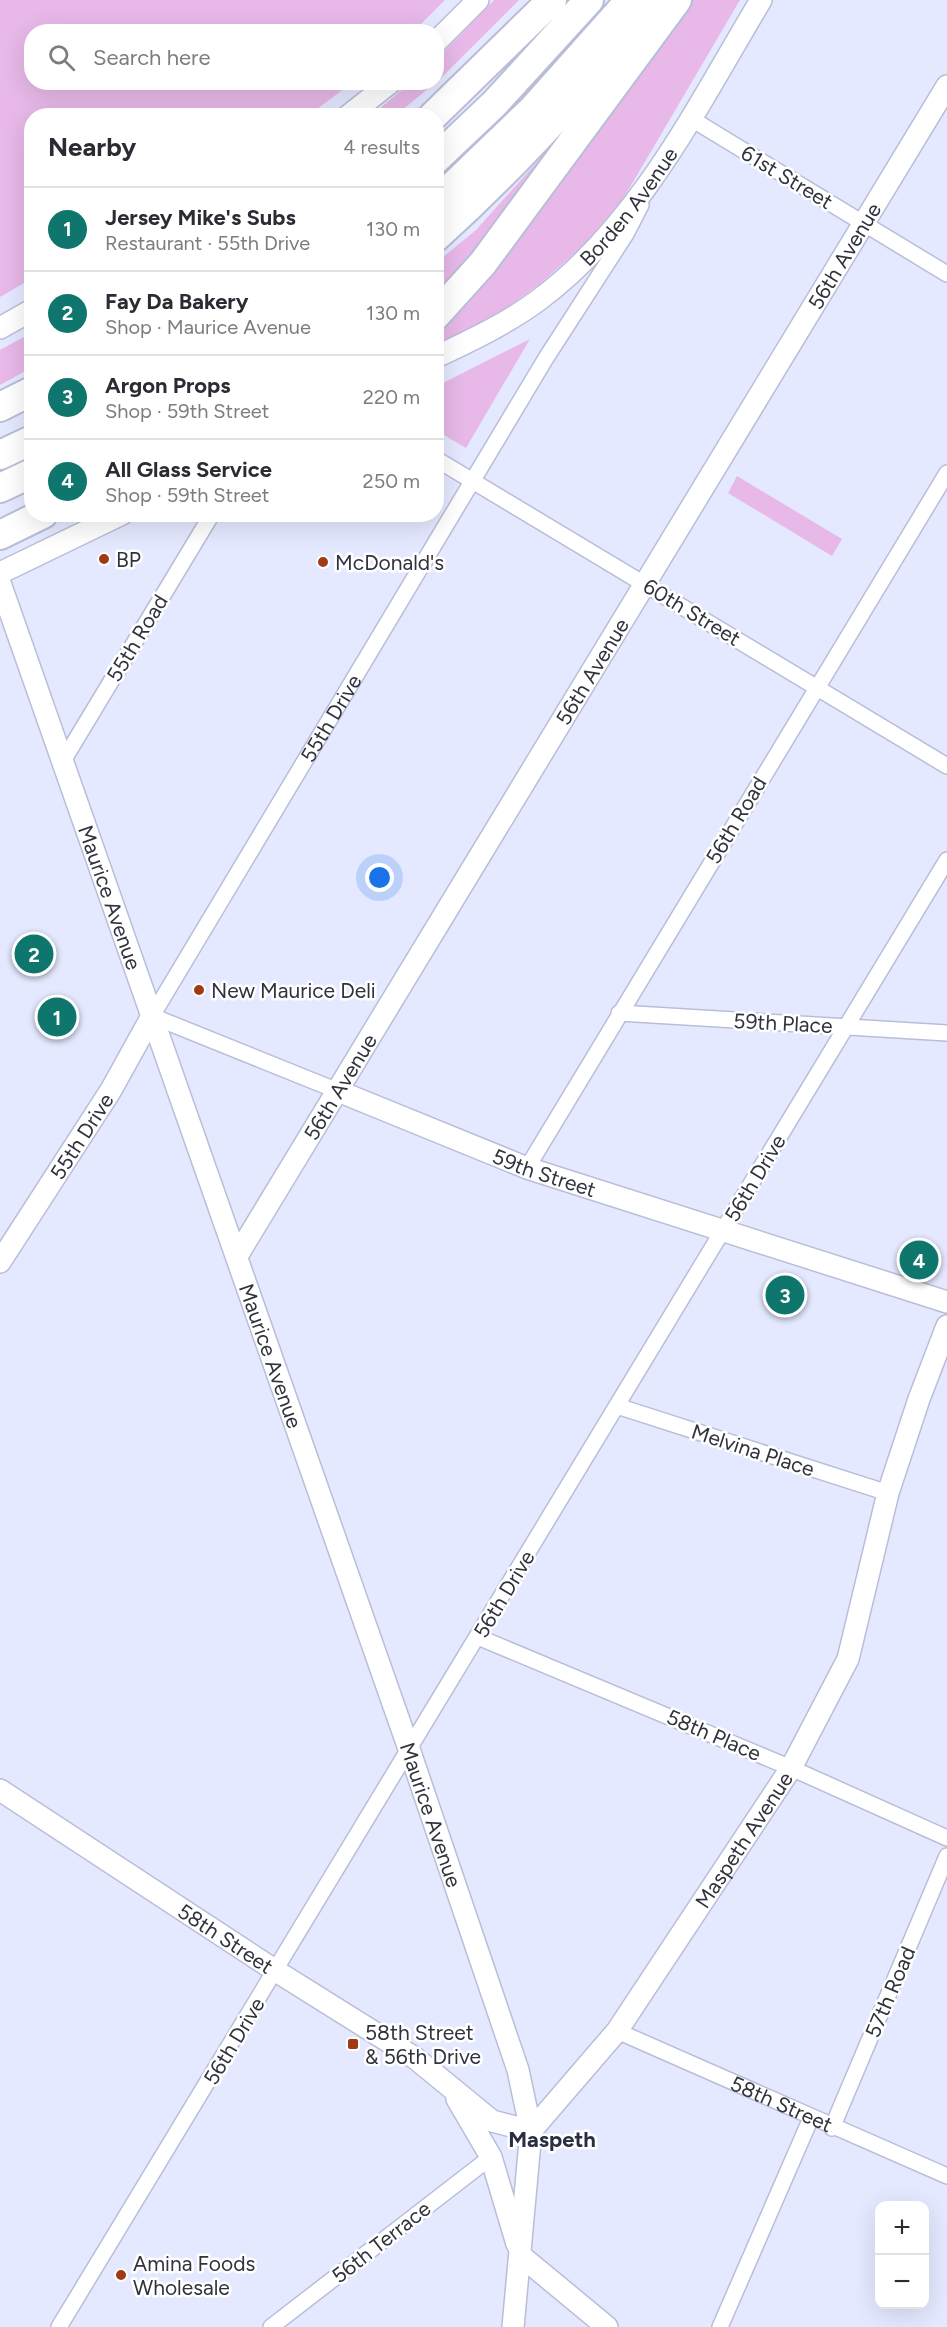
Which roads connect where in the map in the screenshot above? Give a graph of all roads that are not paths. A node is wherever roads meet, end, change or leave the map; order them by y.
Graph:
1 (477, 0) edge
2 (552, 0) edge
3 (589, 0) edge
4 (630, 0) edge
5 (655, 0) edge
6 (677, 0) edge
7 (761, 0) edge
8 (444, 34) edge
9 (947, 86) edge
10 (381, 90) edge
11 (358, 108) edge
12 (441, 108) edge
13 (690, 118) junction
14 (444, 151) edge
15 (657, 173) junction
16 (444, 194) edge
17 (864, 223) junction
18 (444, 230) edge
19 (947, 274) edge
20 (444, 306) edge
21 (24, 314) edge
22 (0, 328) edge
23 (444, 353) edge
24 (444, 464) edge
25 (947, 473) edge
26 (24, 477) edge
27 (473, 481) junction
28 (0, 488) edge
29 (27, 522) edge
30 (105, 522) edge
31 (207, 522) edge
32 (0, 535) edge
33 (0, 573) edge
34 (0, 583) edge
35 (645, 583) junction
36 (817, 687) junction
37 (63, 761) junction
38 (947, 766) edge
39 (947, 860) edge
40 (620, 1013) junction
41 (152, 1016) junction
42 (847, 1026) junction
43 (947, 1033) edge
44 (338, 1091) junction
45 (527, 1168) junction
46 (723, 1230) junction
47 (237, 1256) junction
48 (0, 1262) edge
49 (947, 1302) edge
50 (947, 1326) edge
51 (617, 1406) junction
52 (888, 1493) junction
53 (478, 1637) junction
54 (409, 1749) junction
55 (791, 1768) junction
56 (0, 1790) edge
57 (947, 1838) edge
58 (947, 1856) edge
59 (276, 1971) junction
60 (617, 2031) junction
61 (451, 2088) junction
62 (811, 2118) junction
63 (832, 2128) junction
64 (531, 2131) junction
65 (491, 2157) junction
66 (947, 2176) edge
67 (520, 2255) junction
68 (59, 2327) edge
69 (271, 2327) edge
70 (513, 2327) edge
71 (607, 2327) edge
72 (720, 2327) edge

1 - 8 main road
2 - 12 highway
3 - 14 highway
4 - 16 highway
5 - 18 highway
6 - 20 highway
7 - 13 main road, Borden Avenue
9 - 17 main road, 56th Avenue
10 - 11 main road
13 - 15 main road, Borden Avenue
13 - 17 street, 61st Street
15 - 23 main road, Borden Avenue
15 - 27 street, 55th Drive
17 - 19 street, 61st Street
17 - 35 main road, 56th Avenue
21 - 22 main road
24 - 27 street, 60th Street
25 - 36 street, 56th Road
26 - 28 highway
27 - 35 street, 60th Street
27 - 41 street, 55th Drive
29 - 32 highway
30 - 33 main road
31 - 37 street, 55th Road
34 - 37 main road, Maurice Avenue
35 - 36 street, 60th Street
35 - 44 main road, 56th Avenue
36 - 38 street, 60th Street
36 - 40 street, 56th Road
37 - 41 main road, Maurice Avenue
39 - 42 street, 56th Drive
40 - 42 street, 59th Place
40 - 45 street, 56th Road
41 - 44 street, 59th Street
41 - 47 main road, Maurice Avenue
41 - 48 main road, 55th Drive
42 - 43 street, 59th Place
42 - 46 street, 56th Drive
44 - 45 main road, 59th Street
44 - 47 main road, 56th Avenue
45 - 46 main road, 59th Street
46 - 49 main road, 59th Street
46 - 51 street, 56th Drive
47 - 54 main road, Maurice Avenue
50 - 52 main road, Maspeth Avenue
51 - 52 street, Melvina Place
51 - 53 street, 56th Drive
52 - 55 main road, Maspeth Avenue
53 - 54 street, 56th Drive
53 - 55 street, 58th Place
54 - 59 street, 56th Drive
54 - 64 main road, Maurice Avenue
55 - 57 street, 58th Place
55 - 60 main road, Maspeth Avenue
56 - 59 main road, 58th Street
58 - 63 street, 57th Road
59 - 61 main road, 58th Street
59 - 68 street, 56th Drive
60 - 62 street, 58th Street
60 - 64 main road, Maspeth Avenue
61 - 64 main road, 58th Street
61 - 65 main road, 58th Street
62 - 63 street, 58th Street
62 - 72 street
63 - 66 street, 58th Street
64 - 67 main road
65 - 67 main road, 58th Street
65 - 69 street, 56th Terrace
67 - 70 main road
67 - 71 main road

